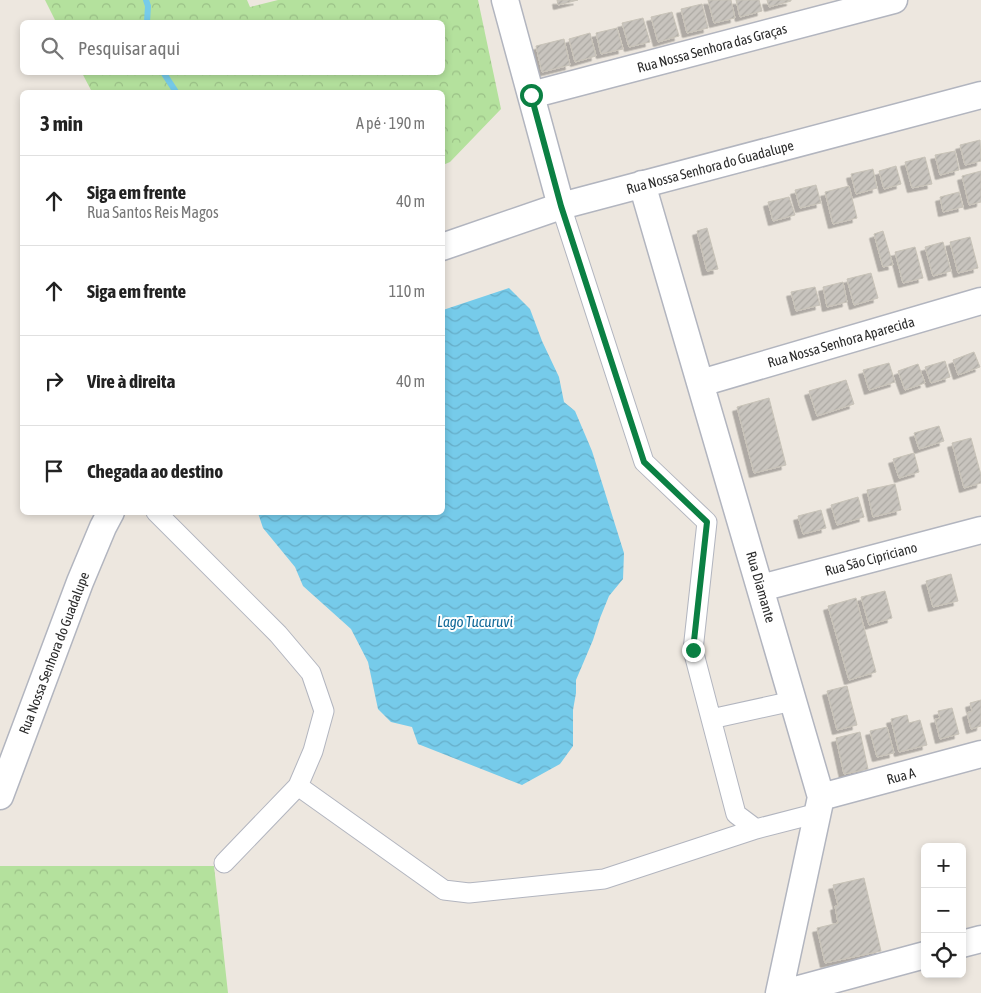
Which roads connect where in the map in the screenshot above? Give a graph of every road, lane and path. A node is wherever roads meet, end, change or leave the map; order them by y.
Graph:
1 (505, 0) edge
2 (894, 0) edge
3 (531, 95) junction
4 (981, 95) edge
5 (642, 184) junction
6 (561, 206) junction
7 (445, 246) edge
8 (981, 301) edge
9 (701, 383) junction
10 (109, 515) edge
11 (159, 515) edge
12 (981, 530) edge
13 (761, 588) junction
14 (793, 701) junction
15 (711, 719) junction
16 (981, 754) edge
17 (298, 786) junction
18 (0, 796) edge
19 (819, 805) junction
20 (756, 829) junction
21 (224, 863) dead end
22 (981, 939) edge
23 (966, 943) edge
24 (921, 956) edge
25 (779, 993) edge
26 (784, 993) edge

1 - 3 street
2 - 3 street, Rua Nossa Senhora das Graças
3 - 6 street
4 - 5 street, Rua Nossa Senhora do Guadalupe
5 - 6 street, Rua Nossa Senhora do Guadalupe
5 - 9 street, Rua Diamante
6 - 7 street, Rua Nossa Senhora do Guadalupe
6 - 15 street
8 - 9 street, Rua Nossa Senhora Aparecida
9 - 13 street, Rua Diamante
10 - 18 street, Rua Nossa Senhora do Guadalupe
11 - 17 street
12 - 13 street, Rua São Cipriciano
13 - 14 street, Rua Diamante
14 - 15 street
14 - 19 street, Rua Diamante
15 - 20 street
16 - 19 street, Rua A
17 - 20 street
17 - 21 street
19 - 20 street
19 - 25 street, Rua Diamante
22 - 23 street
24 - 26 street

